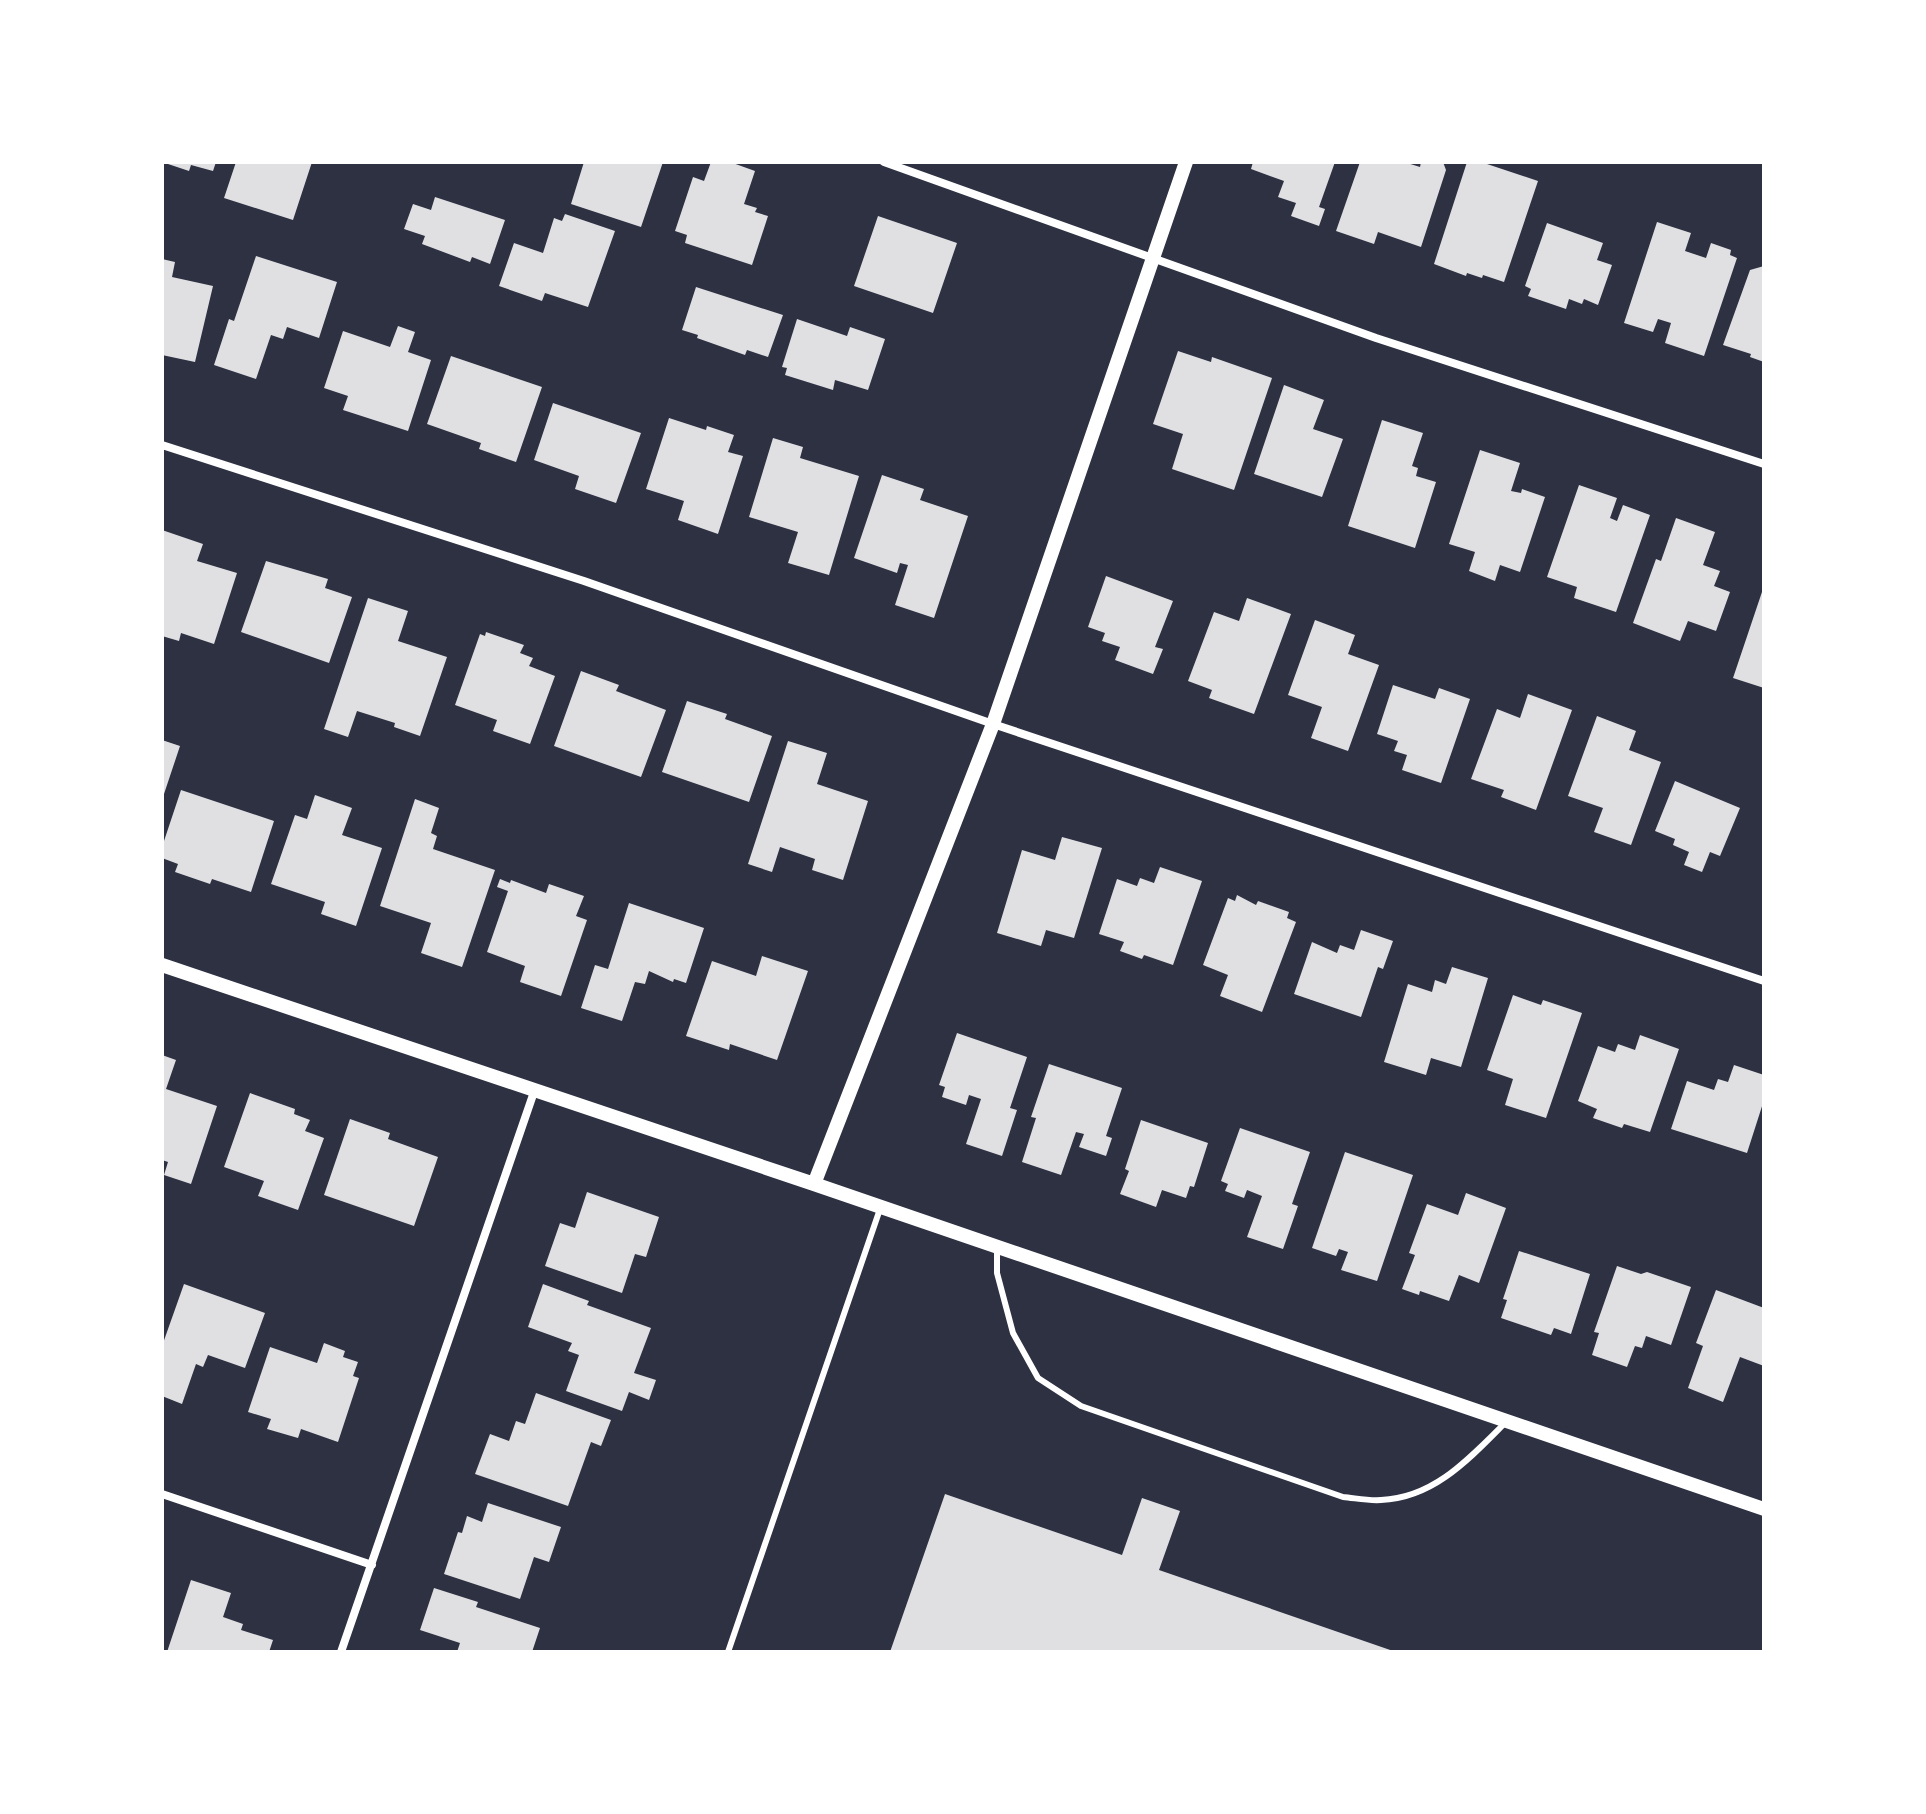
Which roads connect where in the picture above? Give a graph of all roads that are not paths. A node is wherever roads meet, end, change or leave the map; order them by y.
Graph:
1 (884, 162) edge
2 (1186, 162) edge
3 (1152, 258) junction
4 (162, 445) edge
5 (1764, 464) edge
6 (993, 724) junction
7 (162, 965) edge
8 (1764, 981) edge
9 (535, 1089) junction
10 (814, 1184) junction
11 (881, 1208) junction
12 (997, 1247) junction
13 (1508, 1421) junction
14 (162, 1494) edge
15 (1764, 1509) edge
16 (372, 1565) junction
17 (341, 1652) edge
18 (728, 1652) edge

1 - 3 street
2 - 3 street
3 - 5 street
3 - 6 street
4 - 6 street
6 - 8 street
6 - 10 street
7 - 9 street
9 - 10 street
9 - 16 street
10 - 11 street
11 - 12 street
11 - 18 lane
12 - 13 street
12 - 13 lane
13 - 15 street
14 - 16 street
16 - 17 street

